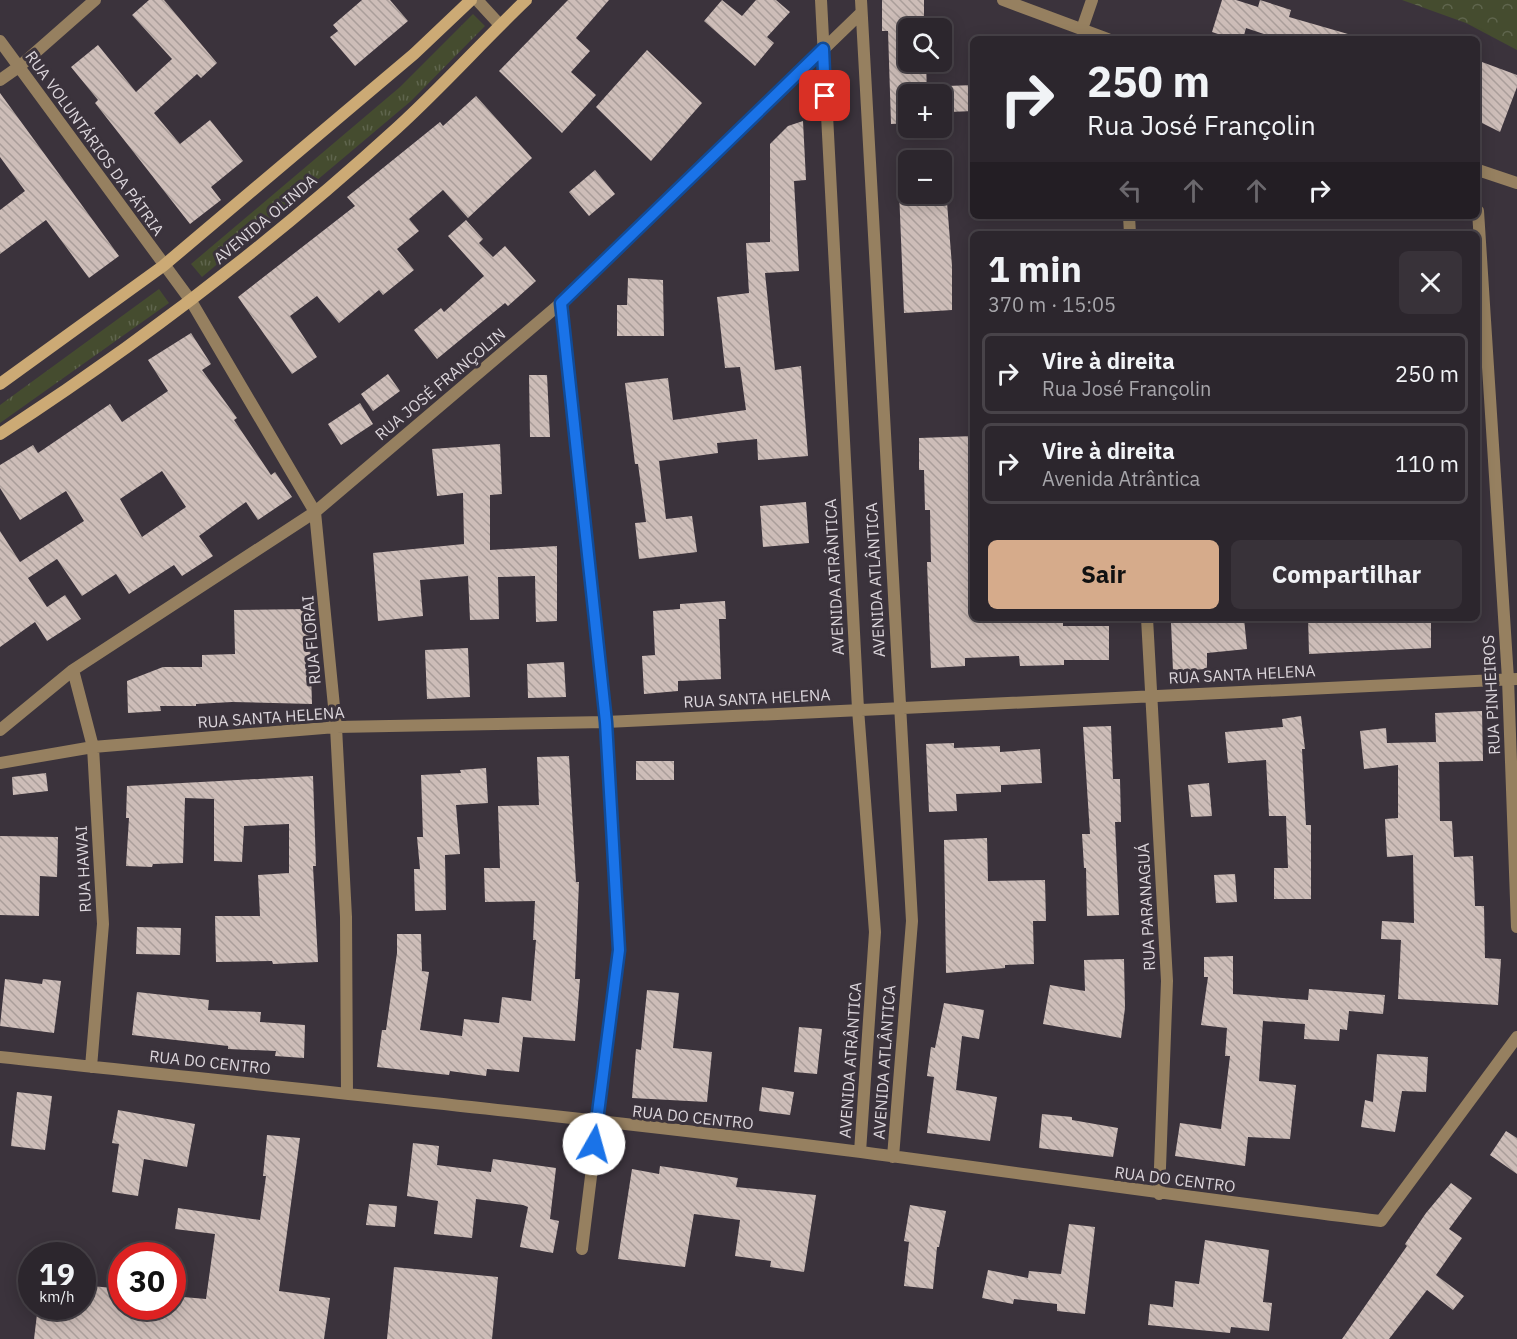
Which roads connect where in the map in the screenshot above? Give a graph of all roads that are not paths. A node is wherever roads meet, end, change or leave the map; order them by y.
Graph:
1 (95, 0) edge
2 (471, 0) edge
3 (477, 0) edge
4 (526, 0) edge
5 (820, 0) edge
6 (1003, 0) edge
7 (1092, 0) edge
8 (861, 6) edge
9 (500, 25) junction
10 (1083, 29) junction
11 (1100, 36) edge
12 (0, 41) edge
13 (823, 49) junction
14 (20, 66) junction
15 (0, 80) edge
16 (1480, 171) edge
17 (1517, 183) edge
18 (1480, 239) edge
19 (163, 266) junction
20 (191, 301) junction
21 (561, 303) junction
22 (0, 384) edge
23 (0, 434) edge
24 (315, 512) junction
25 (1147, 621) edge
26 (73, 670) junction
27 (1512, 679) edge
28 (1150, 695) junction
29 (898, 707) junction
30 (858, 709) junction
31 (606, 722) junction
32 (336, 727) junction
33 (0, 730) edge
34 (93, 747) junction
35 (0, 763) edge
36 (1517, 927) edge
37 (1517, 1037) edge
38 (0, 1057) edge
39 (91, 1067) junction
40 (347, 1092) junction
41 (597, 1123) junction
42 (860, 1152) junction
43 (893, 1157) junction
44 (1159, 1194) junction
45 (582, 1249) dead end

1 - 14 street
2 - 19 street, AVENIDA OLINDA
3 - 9 street
4 - 9 street, AVENIDA OLINDA
5 - 13 street, AVENIDA ATRÂNTICA
6 - 10 street
7 - 10 street
8 - 13 street, RUA JOSÉ FRANÇOLIN
8 - 29 street, AVENIDA ATLÂNTICA
9 - 20 street, AVENIDA OLINDA
10 - 11 street
12 - 14 street, RUA VOLUNTÁRIOS DA PÁTRIA
13 - 21 street, RUA JOSÉ FRANÇOLIN
13 - 30 street, AVENIDA ATRÂNTICA
14 - 15 street
14 - 19 street, RUA VOLUNTÁRIOS DA PÁTRIA
16 - 17 street
18 - 27 street, RUA PINHEIROS
19 - 20 street, RUA FLORAI
19 - 22 street, AVENIDA OLINDA
20 - 23 street, AVENIDA OLINDA
20 - 24 street, RUA FLORAI
21 - 24 street, RUA JOSÉ FRANÇOLIN
21 - 31 street
24 - 26 street, RUA JOSÉ FRANÇOLIN
24 - 32 street, RUA FLORAI
25 - 28 street, RUA PARANAGUÁ
26 - 33 street, RUA JOSÉ FRANÇOLIN
26 - 34 street, RUA HAWAI
27 - 28 street, RUA SANTA HELENA
27 - 36 street, RUA PINHEIROS
28 - 29 street, RUA SANTA HELENA
28 - 44 street, RUA PARANAGUÁ
29 - 30 street, RUA SANTA HELENA
29 - 43 street, AVENIDA ATLÂNTICA
30 - 31 street, RUA SANTA HELENA
30 - 42 street, AVENIDA ATRÂNTICA
31 - 32 street, RUA SANTA HELENA
31 - 41 street
32 - 34 street, RUA SANTA HELENA
32 - 40 street, RUA FLORAI
34 - 35 street, RUA SANTA HELENA
34 - 39 street, RUA HAWAI
37 - 44 street, RUA DO CENTRO
38 - 39 street, RUA DO CENTRO
39 - 40 street, RUA DO CENTRO
40 - 41 street, RUA DO CENTRO
41 - 42 street, RUA DO CENTRO
41 - 45 street
42 - 43 street, RUA DO CENTRO
43 - 44 street, RUA DO CENTRO

